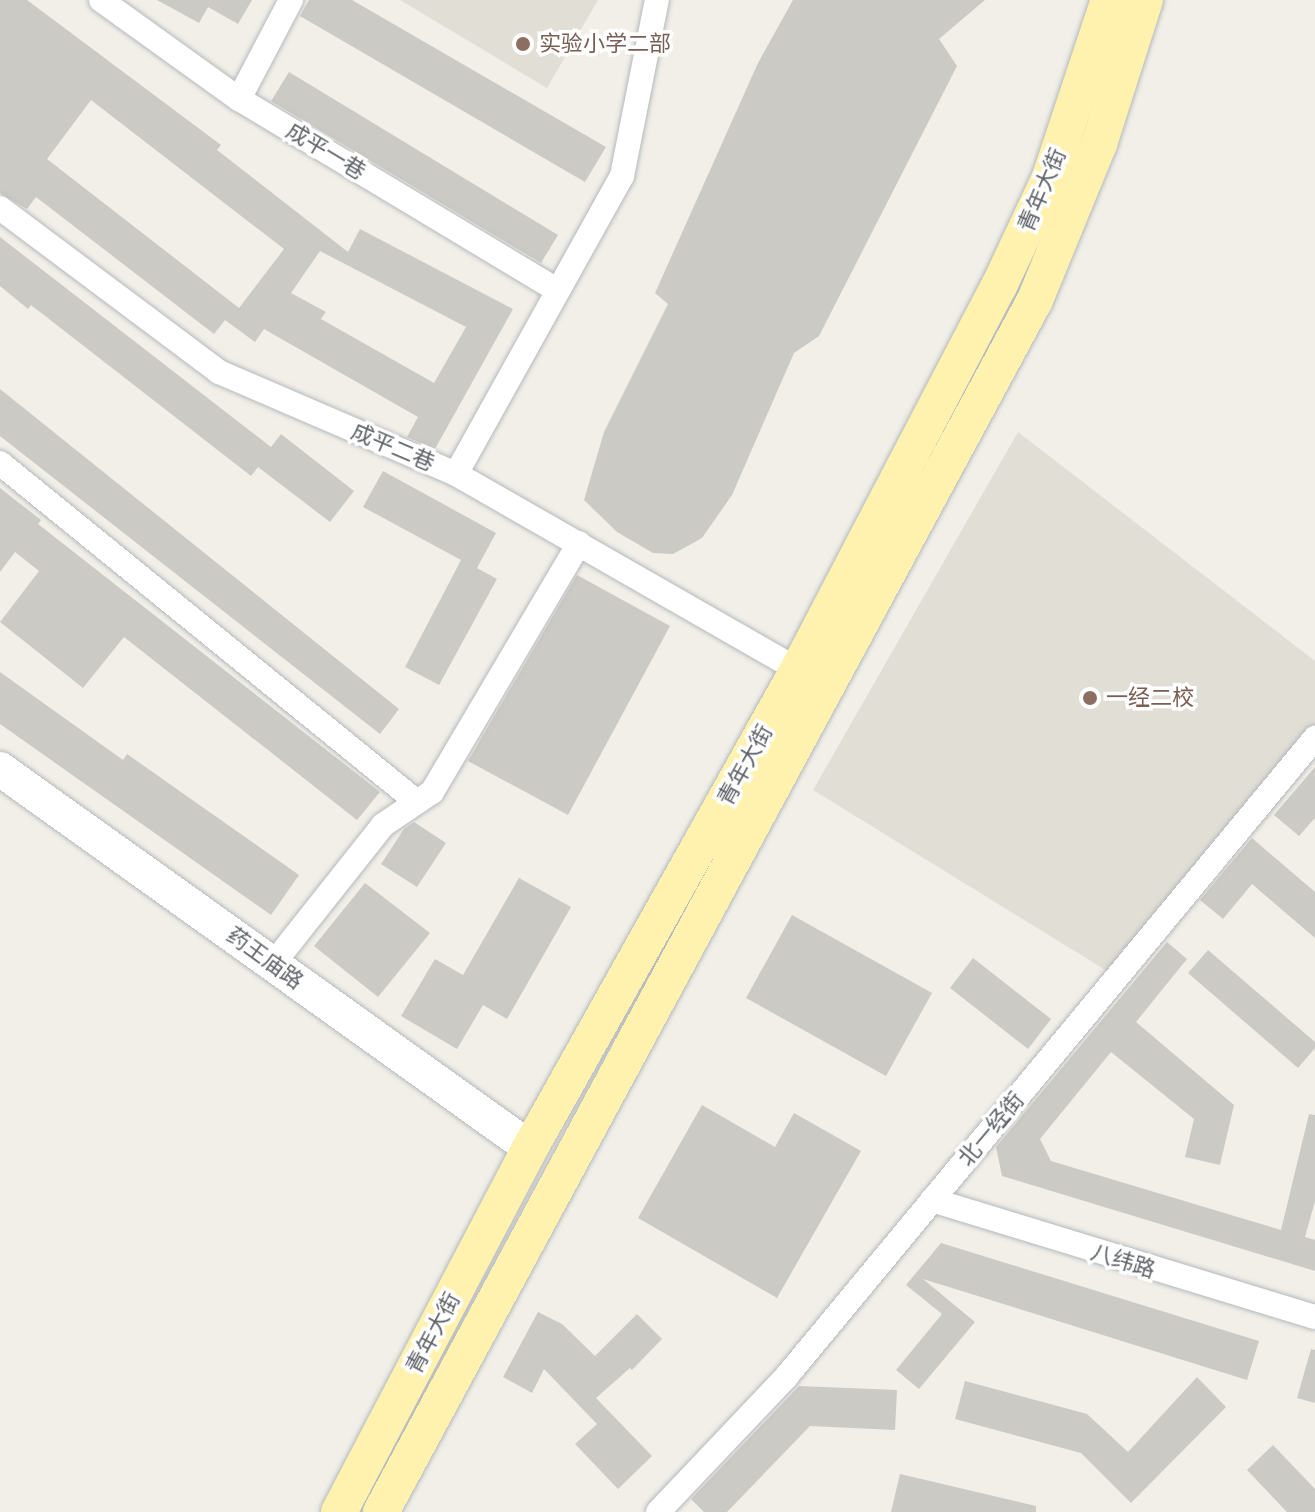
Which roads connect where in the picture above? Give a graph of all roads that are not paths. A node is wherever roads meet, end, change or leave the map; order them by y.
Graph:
1 (101, 0) edge
2 (291, 0) edge
3 (657, 0) edge
4 (1109, 0) edge
5 (1145, 0) edge
6 (239, 99) junction
7 (0, 208) edge
8 (558, 291) junction
9 (0, 463) edge
10 (456, 474) junction
11 (579, 543) junction
12 (798, 670) junction
13 (1315, 738) edge
14 (0, 769) edge
15 (417, 802) junction
16 (273, 964) junction
17 (530, 1148) junction
18 (932, 1200) junction
19 (1315, 1317) edge
20 (339, 1512) edge
21 (381, 1512) edge
22 (658, 1512) edge

1 - 6 street, 成平一巷
2 - 6 street
3 - 8 street
4 - 12 main road, 青年大街
5 - 21 main road, 青年大街
6 - 8 street, 成平一巷
7 - 10 street, 成平二巷
8 - 10 street
9 - 15 street
10 - 11 street, 成平二巷
11 - 12 street, 成平二巷
11 - 15 street
12 - 17 main road, 青年大街
13 - 18 street, 北一经街
14 - 16 street, 药王庙路
15 - 16 street
16 - 17 street, 药王庙路
17 - 20 main road, 青年大街
18 - 19 street, 八纬路
18 - 22 street, 北一经街

